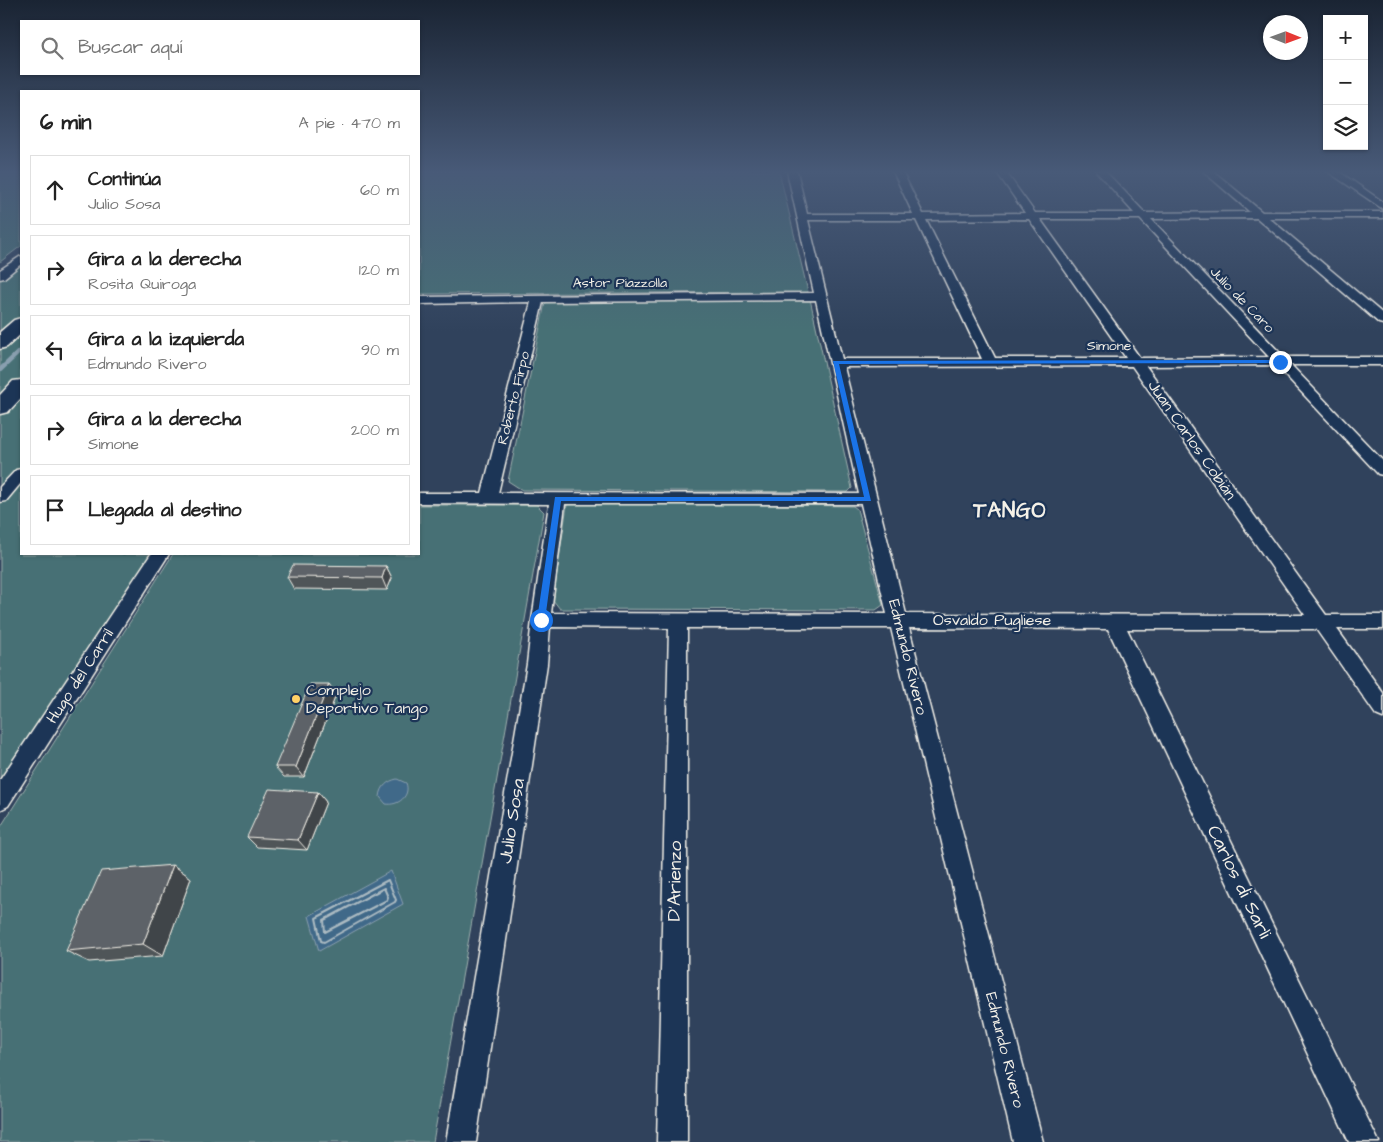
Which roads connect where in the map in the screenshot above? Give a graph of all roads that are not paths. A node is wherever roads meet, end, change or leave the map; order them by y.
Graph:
1 (805, 224) edge
2 (923, 224) edge
3 (1039, 224) edge
4 (1150, 224) edge
5 (1270, 224) edge
6 (20, 260) edge
7 (0, 276) edge
8 (821, 296) junction
9 (538, 298) junction
10 (420, 300) edge
11 (1383, 320) edge
12 (20, 325) edge
13 (0, 343) edge
14 (1383, 361) edge
15 (835, 362) junction
16 (990, 362) junction
17 (1137, 362) junction
18 (1280, 362) junction
19 (20, 387) edge
20 (0, 408) edge
21 (1383, 470) edge
22 (20, 475) edge
23 (0, 498) edge
24 (420, 498) edge
25 (489, 498) junction
26 (558, 498) junction
27 (868, 499) junction
28 (159, 555) edge
29 (678, 619) junction
30 (898, 619) junction
31 (541, 620) junction
32 (1114, 621) junction
33 (1383, 622) edge
34 (1320, 623) junction
35 (1383, 709) edge
36 (0, 799) edge
37 (462, 1142) edge
38 (672, 1142) edge
39 (1028, 1142) edge
40 (1364, 1142) edge

1 - 8 street, Edmundo Rivero
2 - 16 street
3 - 17 street, Juan Carlos Cobián
4 - 18 street, Julio de Caro
5 - 11 street
6 - 7 street
8 - 9 street, Astor Piazzolla
8 - 15 street, Edmundo Rivero
9 - 10 street, Astor Piazzolla
9 - 25 street, Roberto Firpo
12 - 13 highway
14 - 18 street, Simone
15 - 16 street, Simone
15 - 27 street, Edmundo Rivero
16 - 17 street, Simone
17 - 18 street, Simone
17 - 34 street, Juan Carlos Cobián
18 - 21 street, Julio de Caro
19 - 20 highway
22 - 23 street
24 - 25 street
25 - 26 street
26 - 27 street
26 - 31 street, Julio Sosa
27 - 30 street, Edmundo Rivero
28 - 36 street, Hugo del Carril
29 - 30 street, Osvaldo Pugliese
29 - 31 street, Osvaldo Pugliese
29 - 38 street, D'Arienzo
30 - 32 street, Osvaldo Pugliese
30 - 39 street, Edmundo Rivero
31 - 37 street, Julio Sosa
32 - 34 street, Osvaldo Pugliese
32 - 40 street, Carlos di Sarli
33 - 34 street, Osvaldo Pugliese
34 - 35 street, Juan Carlos Cobián

